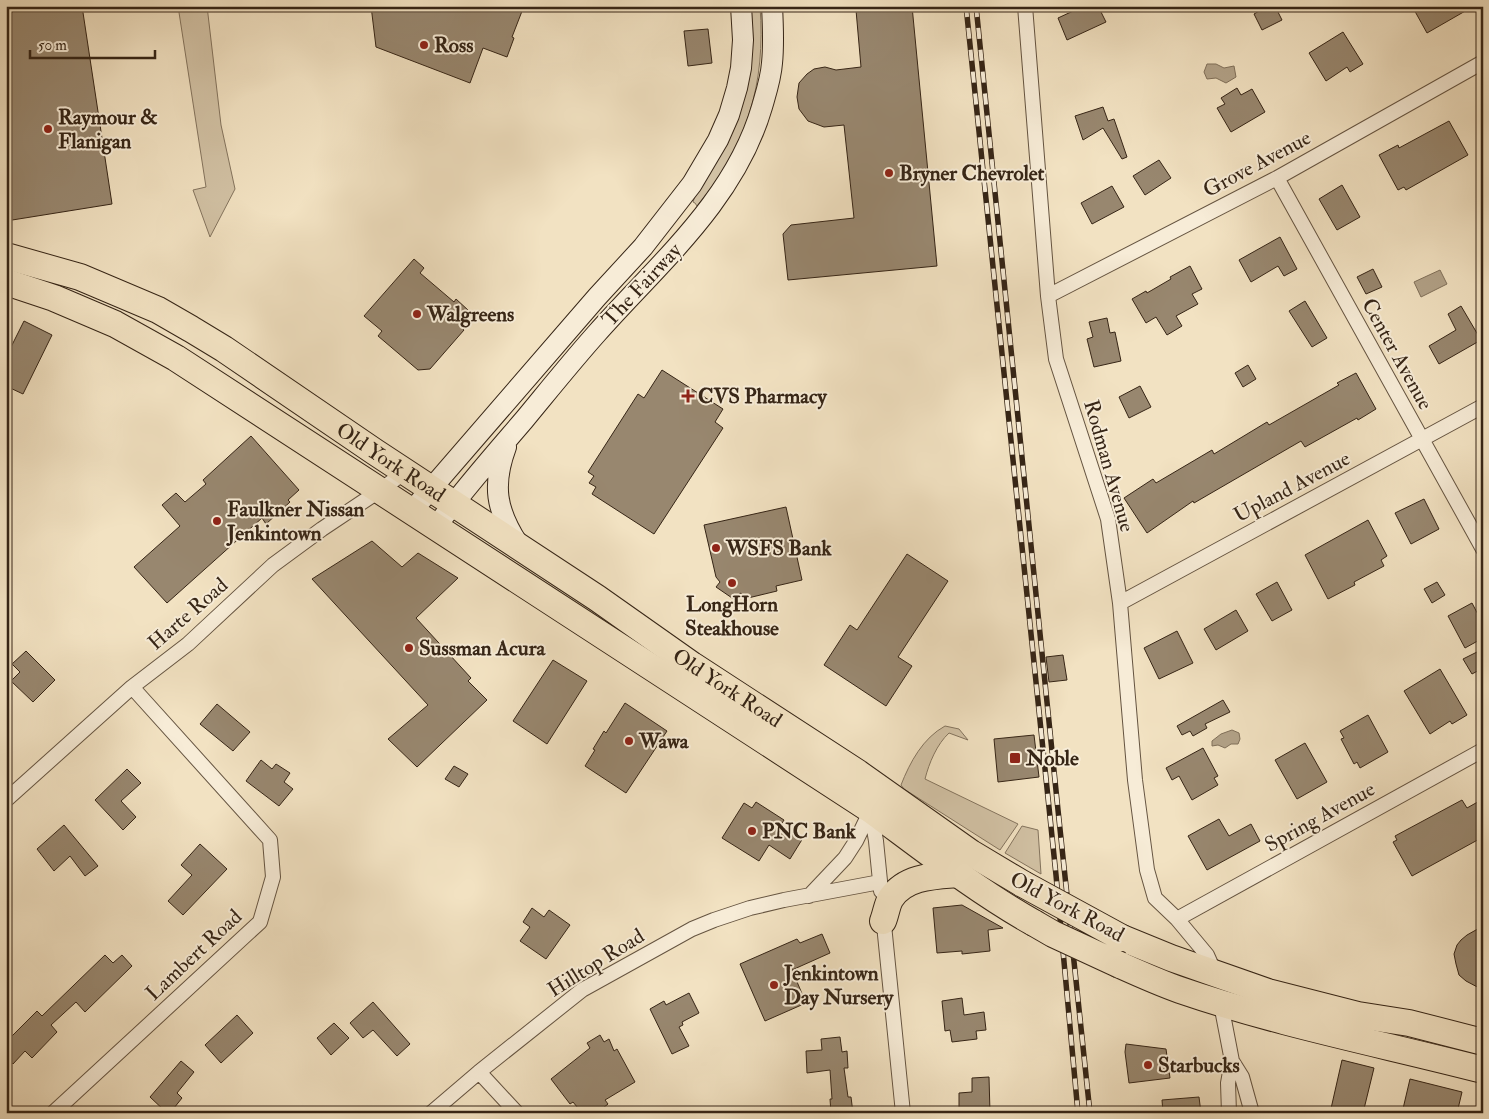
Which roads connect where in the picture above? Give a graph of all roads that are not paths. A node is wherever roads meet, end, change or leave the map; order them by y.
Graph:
1 (741, 6) edge
2 (772, 6) edge
3 (1025, 6) edge
4 (1483, 62) edge
5 (1277, 178) junction
6 (6, 256) edge
7 (6, 282) edge
8 (1048, 296) junction
9 (1483, 406) edge
10 (518, 427) junction
11 (1422, 440) junction
12 (405, 472) junction
13 (431, 488) junction
14 (379, 491) junction
15 (454, 503) junction
16 (411, 512) junction
17 (435, 528) junction
18 (521, 548) junction
19 (1483, 549) edge
20 (1120, 603) junction
21 (132, 687) junction
22 (1483, 750) edge
23 (875, 799) junction
24 (6, 800) edge
25 (959, 874) junction
26 (880, 882) junction
27 (809, 896) junction
28 (1177, 920) junction
29 (883, 921) junction
30 (1216, 974) junction
31 (1221, 1003) junction
32 (1483, 1042) edge
33 (1232, 1060) junction
34 (1483, 1070) edge
35 (479, 1072) junction
36 (52, 1113) edge
37 (430, 1113) edge
38 (517, 1113) edge
39 (903, 1113) edge
40 (1229, 1113) edge
41 (1252, 1113) edge

1 - 13 main road, The Fairway
2 - 10 main road, The Fairway
3 - 8 street, Rodman Avenue
4 - 5 street, Grove Avenue
5 - 8 street, Grove Avenue
5 - 11 street, Center Avenue
6 - 12 highway, Old York Road
7 - 14 highway, Old York Road
8 - 20 street, Rodman Avenue
9 - 11 street, Upland Avenue
10 - 15 main road, The Fairway
10 - 18 main road
11 - 19 street, Center Avenue
11 - 20 street, Upland Avenue
12 - 13 highway, Old York Road
12 - 14 street, Harte Road
13 - 15 highway, Old York Road
13 - 16 main road, The Fairway
14 - 16 highway, Old York Road
14 - 21 street, Harte Road
15 - 17 main road, The Fairway
15 - 18 highway, Old York Road
16 - 17 highway, Old York Road
17 - 23 highway, Old York Road
18 - 23 highway, Old York Road
20 - 28 street, Rodman Avenue
21 - 24 street, Harte Road
21 - 36 street, Lambert Road
22 - 28 street, Spring Avenue
23 - 25 highway, Old York Road
23 - 26 street
23 - 27 street
23 - 30 highway, Old York Road, bridge
25 - 29 highway
25 - 31 highway, Old York Road, bridge
26 - 27 street, Hilltop Road
26 - 29 street
27 - 35 street, Hilltop Road
28 - 30 street, Rodman Avenue
29 - 39 street
30 - 31 street, Rodman Avenue
30 - 32 highway, Old York Road
31 - 33 street, Rodman Avenue
31 - 34 highway, Old York Road
33 - 40 street
33 - 41 street
35 - 37 street, Hilltop Road
35 - 38 street

